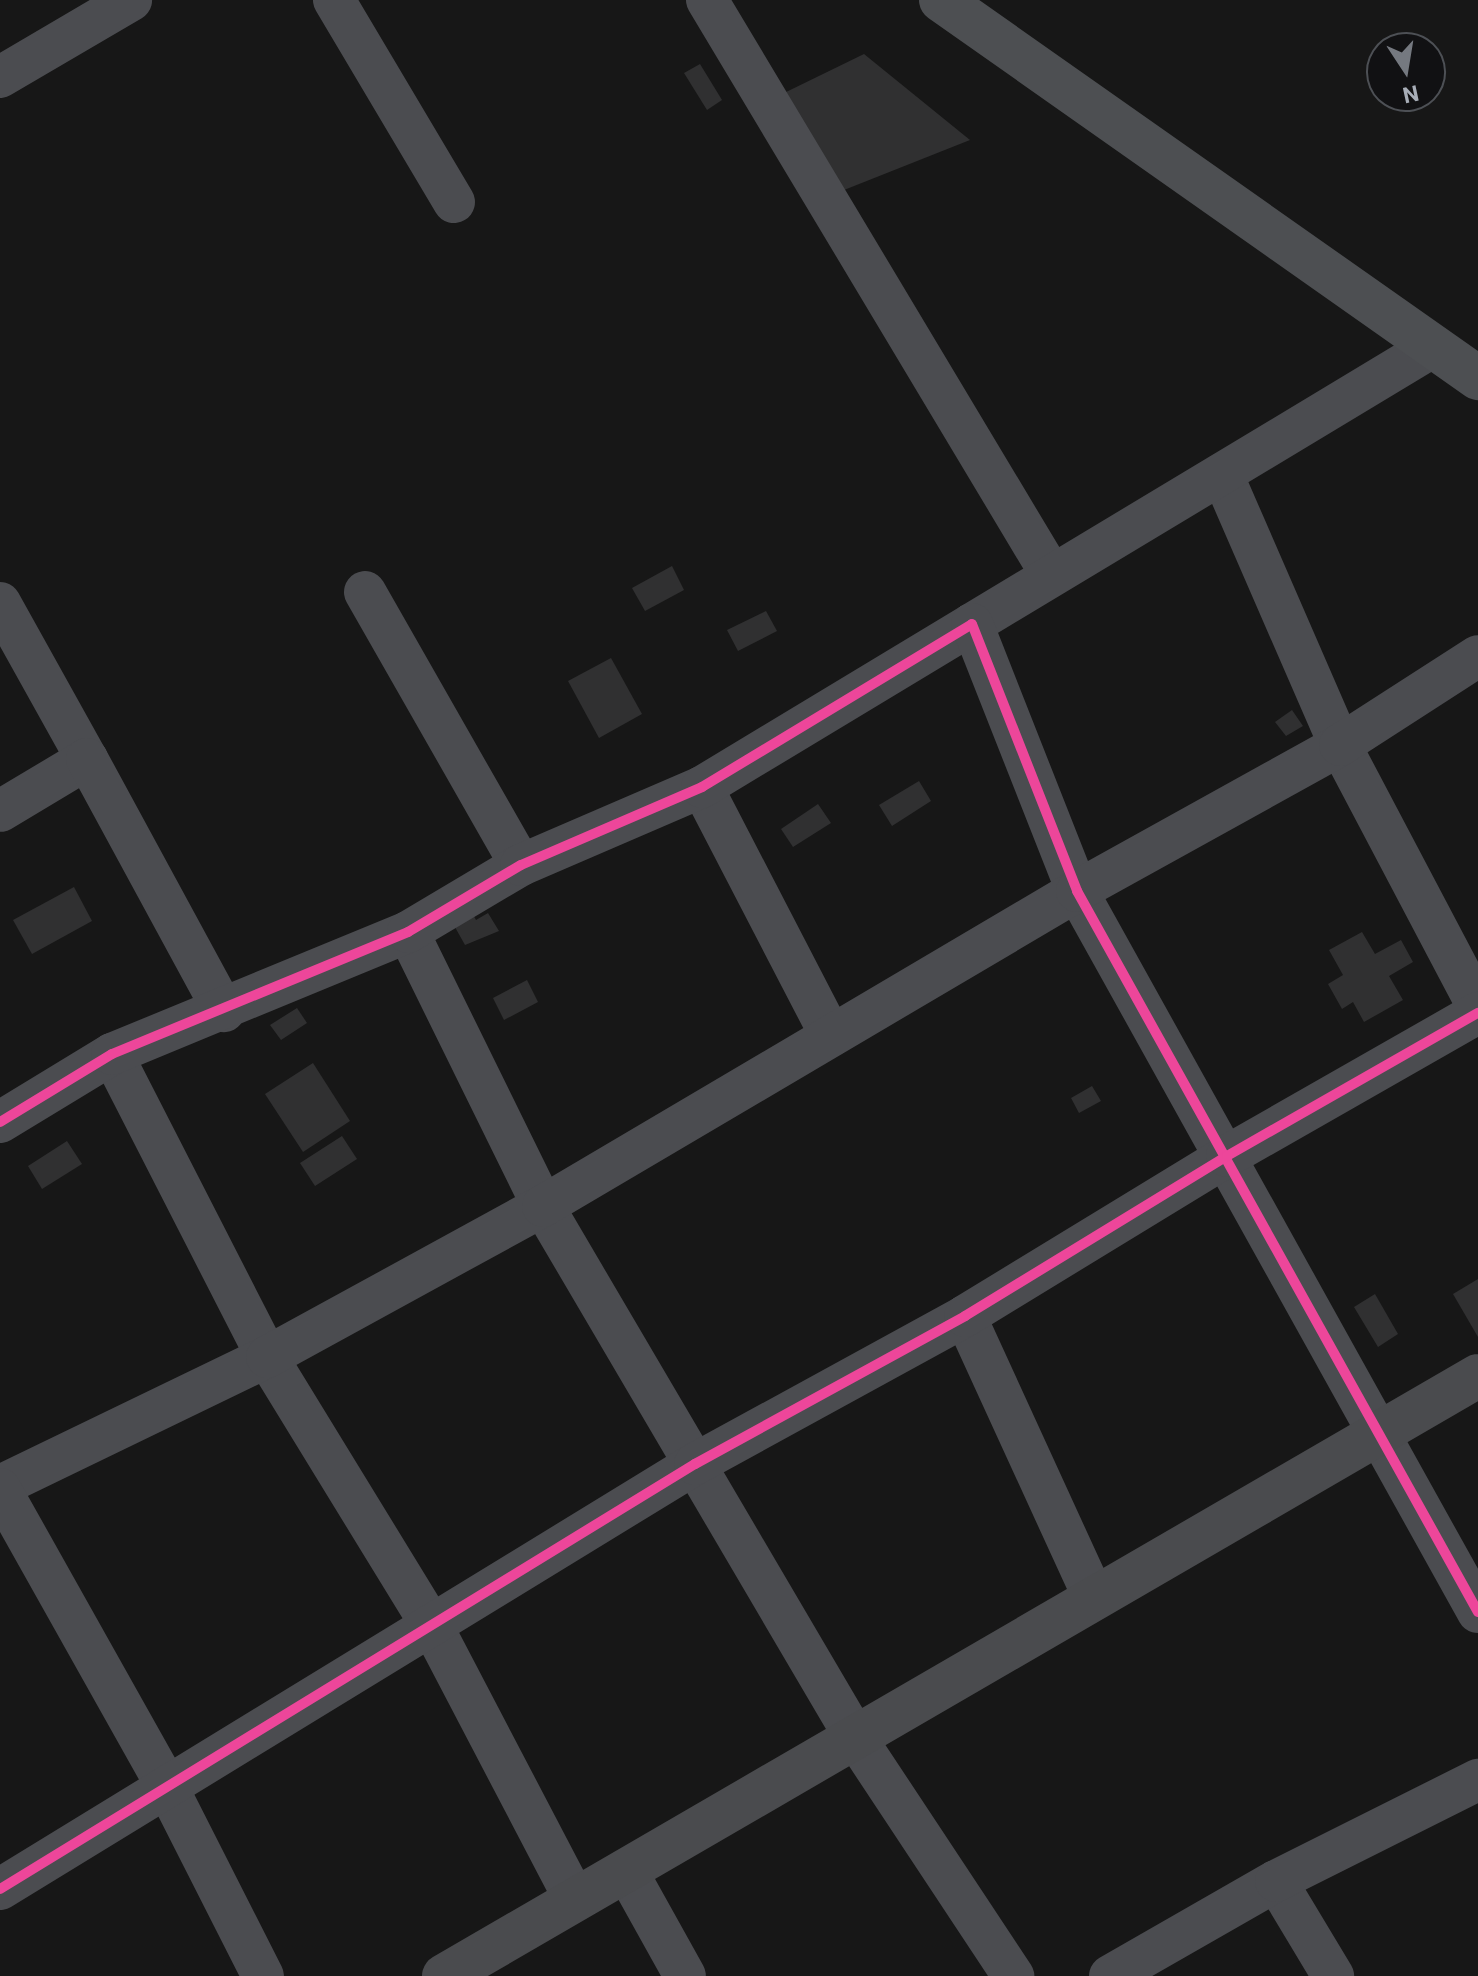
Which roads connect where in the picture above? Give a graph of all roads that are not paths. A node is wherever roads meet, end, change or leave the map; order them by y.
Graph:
1 (131, 0) edge
2 (334, 0) edge
3 (707, 0) edge
4 (941, 0) edge
5 (0, 77) edge
6 (454, 202) dead end
7 (1434, 346) junction
8 (1478, 378) edge
9 (1222, 474) junction
10 (1051, 574) junction
11 (365, 592) dead end
12 (0, 603) edge
13 (972, 624) junction
14 (1478, 656) edge
15 (1340, 745) junction
16 (87, 759) junction
17 (702, 787) junction
18 (0, 811) edge
19 (521, 865) junction
20 (1077, 891) junction
21 (408, 932) junction
22 (1478, 1010) edge
23 (224, 1011) junction
24 (831, 1036) junction
25 (112, 1054) junction
26 (0, 1122) edge
27 (1227, 1156) junction
28 (543, 1206) junction
29 (965, 1316) junction
30 (267, 1357) junction
31 (1478, 1376) edge
32 (1378, 1434) junction
33 (695, 1464) junction
34 (0, 1487) edge
35 (1094, 1598) junction
36 (1478, 1612) edge
37 (433, 1628) junction
38 (855, 1737) junction
39 (1478, 1780) edge
40 (167, 1787) junction
41 (626, 1870) junction
42 (1276, 1881) junction
43 (0, 1889) edge
44 (575, 1900) junction
45 (263, 1976) edge
46 (444, 1976) edge
47 (685, 1976) edge
48 (1013, 1976) edge
49 (1110, 1976) edge
50 (1333, 1976) edge

1 - 5 street
2 - 6 street
3 - 10 street
4 - 7 main road
7 - 8 main road
7 - 9 street
9 - 10 street
9 - 15 street
10 - 13 street
11 - 19 street
12 - 16 street
13 - 17 street
13 - 20 street
14 - 15 street
15 - 20 street
15 - 22 street
16 - 18 street
16 - 23 street
17 - 19 street
17 - 24 street
19 - 21 street
20 - 24 street
20 - 27 street
21 - 23 street
21 - 28 street
22 - 27 street
23 - 25 street
24 - 28 street
25 - 26 street
25 - 30 street
27 - 29 street
27 - 32 street
28 - 30 street
28 - 33 street
29 - 33 street
29 - 35 street
30 - 34 street
30 - 37 street
31 - 32 main road
32 - 35 main road
32 - 36 street
33 - 37 street
33 - 38 street
34 - 40 street
35 - 38 main road
37 - 40 street
37 - 44 street
38 - 41 main road
38 - 48 street
39 - 42 street
40 - 43 street
40 - 45 street
41 - 44 main road
41 - 47 street
42 - 49 street
42 - 50 street
44 - 46 main road

